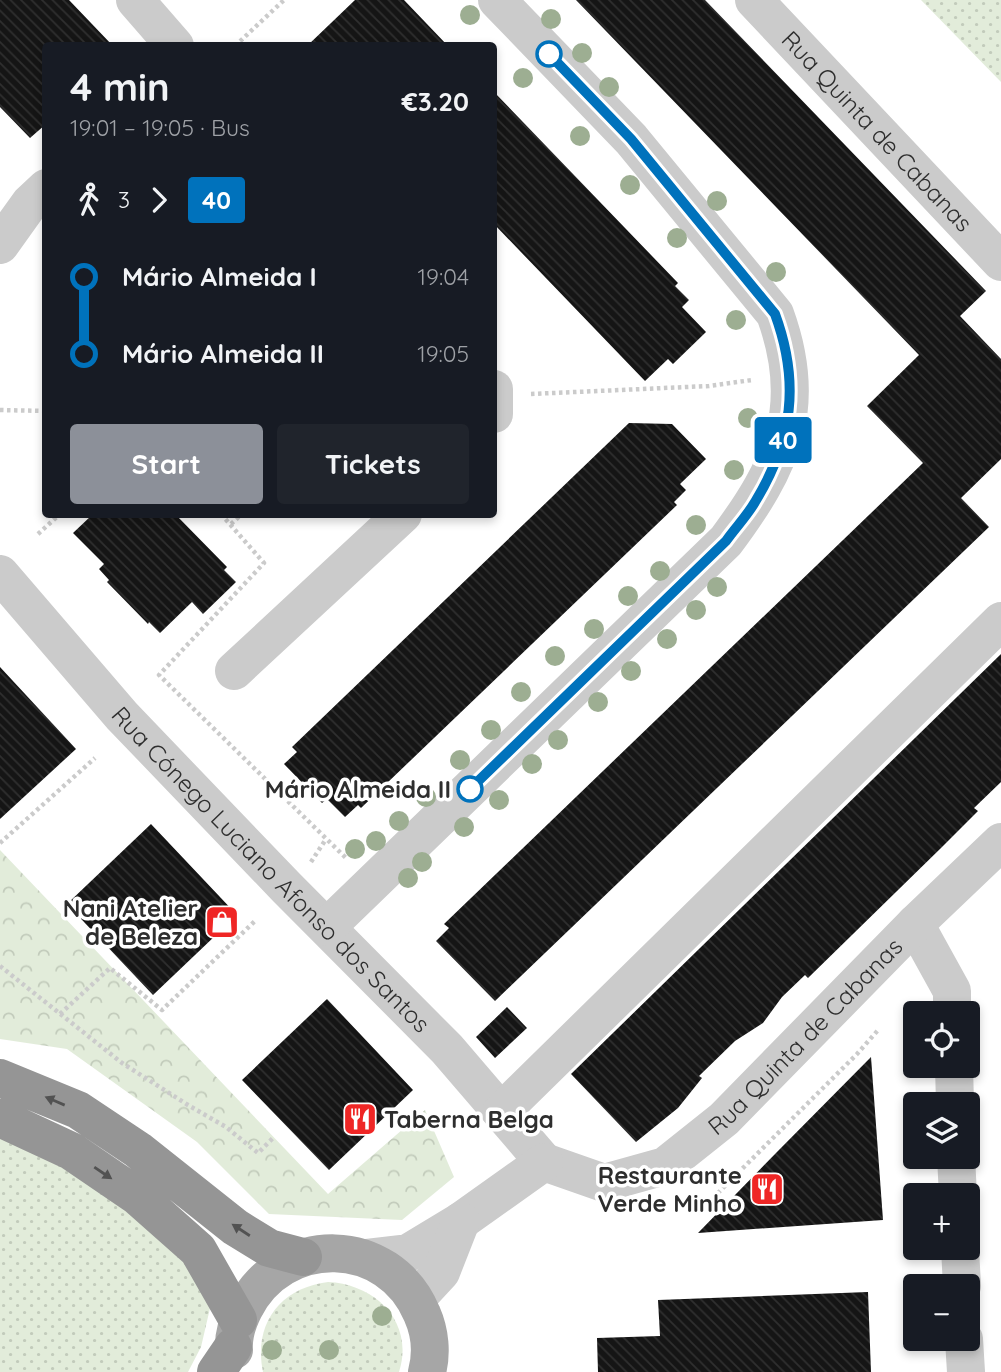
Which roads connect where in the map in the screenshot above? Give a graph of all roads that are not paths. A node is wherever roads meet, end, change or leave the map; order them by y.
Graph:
1 (135, 0) edge
2 (497, 0) edge
3 (754, 0) edge
4 (172, 42) edge
5 (42, 192) edge
6 (0, 245) edge
7 (1001, 261) edge
8 (399, 518) edge
9 (0, 574) edge
10 (1001, 621) edge
11 (234, 671) dead end
12 (1001, 842) edge
13 (915, 923) junction
14 (327, 927) junction
15 (952, 1001) edge
16 (0, 1078) edge
17 (501, 1112) junction
18 (0, 1118) edge
19 (544, 1162) junction
20 (461, 1222) junction
21 (303, 1256) junction
22 (365, 1258) junction
23 (416, 1299) junction
24 (964, 1351) edge
25 (231, 1353) edge
26 (427, 1372) edge
27 (965, 1372) edge

1 - 4 street
2 - 14 street
3 - 7 street, Rua Quinta de Cabanas
5 - 6 street
8 - 11 street
9 - 14 street, Rua Cónego Luciano Afonso dos Santos
10 - 17 street
12 - 13 street, Rua Quinta de Cabanas
13 - 15 street
13 - 19 street, Rua Quinta de Cabanas
14 - 17 street, Rua Cónego Luciano Afonso dos Santos
21 -> 16 highway
17 - 19 street, Rua Cónego Luciano Afonso dos Santos
18 -> 25 highway
19 - 20 street
20 - 22 street
20 - 23 street
21 - 22 main road
21 - 25 main road
22 - 23 main road
23 - 26 main road
24 - 27 street

